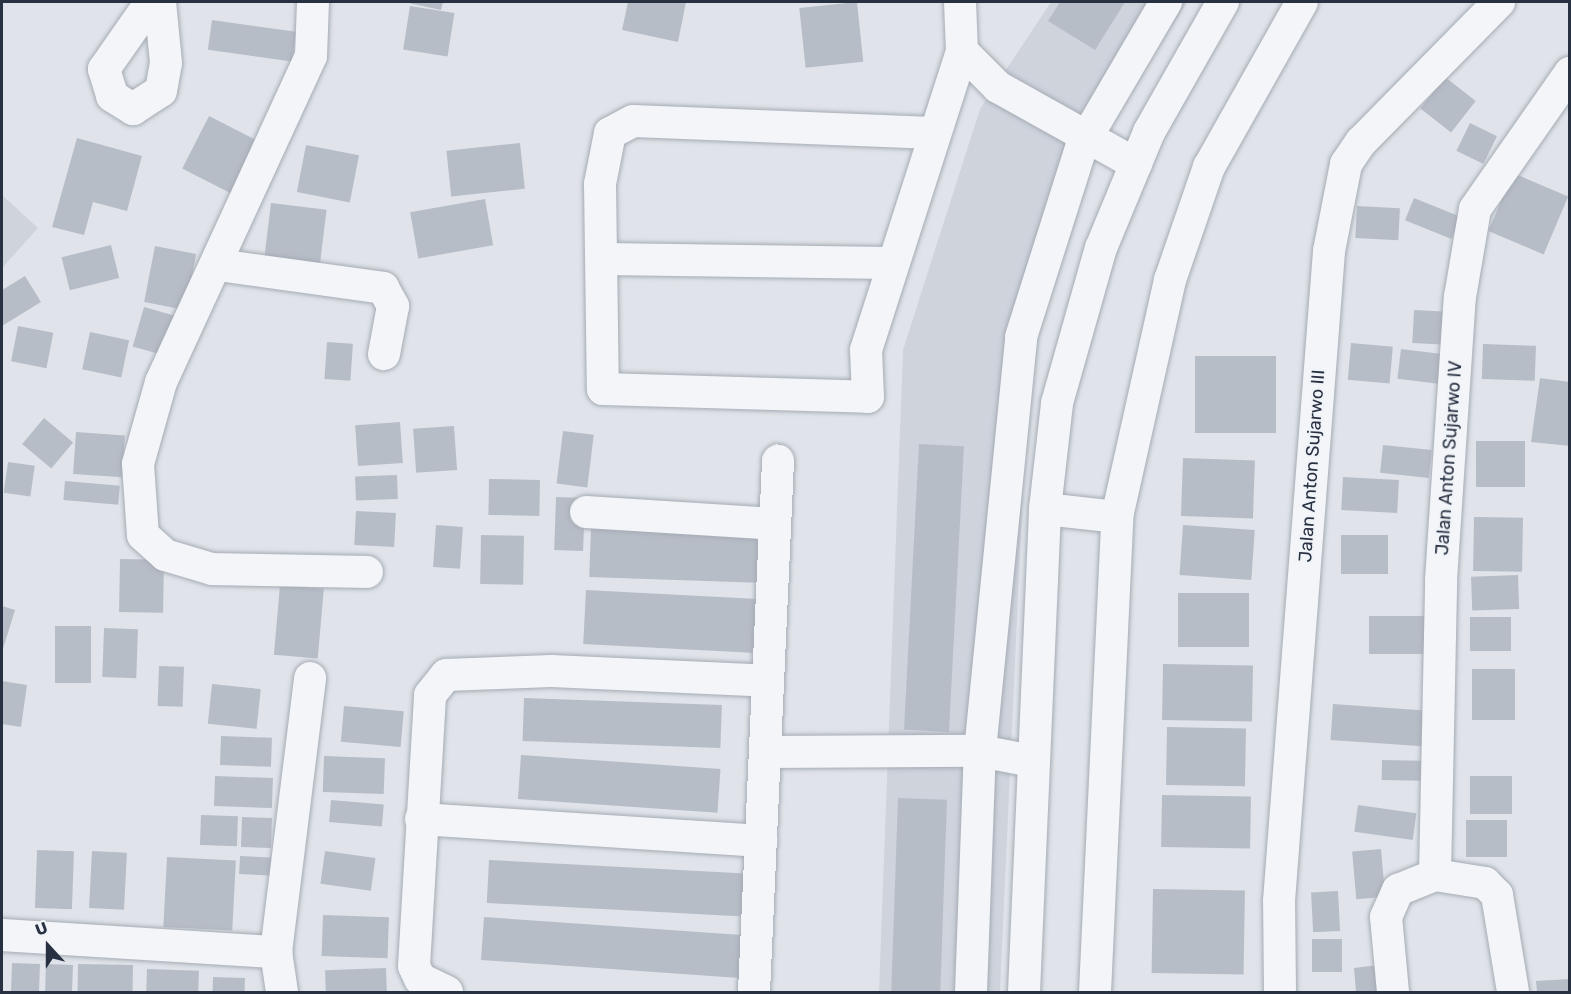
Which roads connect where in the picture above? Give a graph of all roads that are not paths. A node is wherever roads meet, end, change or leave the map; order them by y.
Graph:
1 (151, 2) edge
2 (160, 2) edge
3 (313, 2) edge
4 (960, 2) edge
5 (1166, 2) edge
6 (1223, 2) edge
7 (1302, 2) edge
8 (1499, 2) edge
9 (962, 51) junction
10 (1569, 74) edge
11 (933, 133) junction
12 (1085, 140) junction
13 (1136, 164) junction
14 (602, 259) junction
15 (892, 263) junction
16 (218, 265) junction
17 (384, 354) dead end
18 (778, 462) dead end
19 (1045, 509) junction
20 (586, 512) dead end
21 (1117, 517) junction
22 (775, 524) junction
23 (367, 572) dead end
24 (310, 678) dead end
25 (768, 681) junction
26 (980, 751) junction
27 (765, 752) junction
28 (1032, 761) junction
29 (421, 819) junction
30 (761, 841) junction
31 (1435, 874) junction
32 (2, 935) edge
33 (276, 952) junction
34 (282, 993) edge
35 (447, 993) edge
36 (754, 993) edge
37 (971, 993) edge
38 (1023, 993) edge
39 (1095, 993) edge
40 (1280, 993) edge
41 (1393, 993) edge
42 (1512, 993) edge

1 - 2 street
3 - 16 street
4 - 9 street
5 - 12 street
6 - 13 street
7 - 21 street
8 - 40 street, Jalan Anton Sujarwo III
9 - 11 street
9 - 12 street
10 - 31 street, Jalan Anton Sujarwo IV
11 - 14 street
11 - 15 street
12 - 13 street
12 - 26 street
13 - 19 street
14 - 15 street
14 - 15 street
16 - 17 street
16 - 23 street
18 - 22 street
19 - 21 street
19 - 28 street
20 - 22 street
21 - 39 street
22 - 25 street
24 - 33 street
25 - 27 street
25 - 29 street
26 - 27 street
26 - 28 street
26 - 37 street
27 - 30 street
28 - 38 street
29 - 30 street
29 - 35 street
30 - 36 street
31 - 41 street
31 - 42 street
32 - 33 street
33 - 34 street

